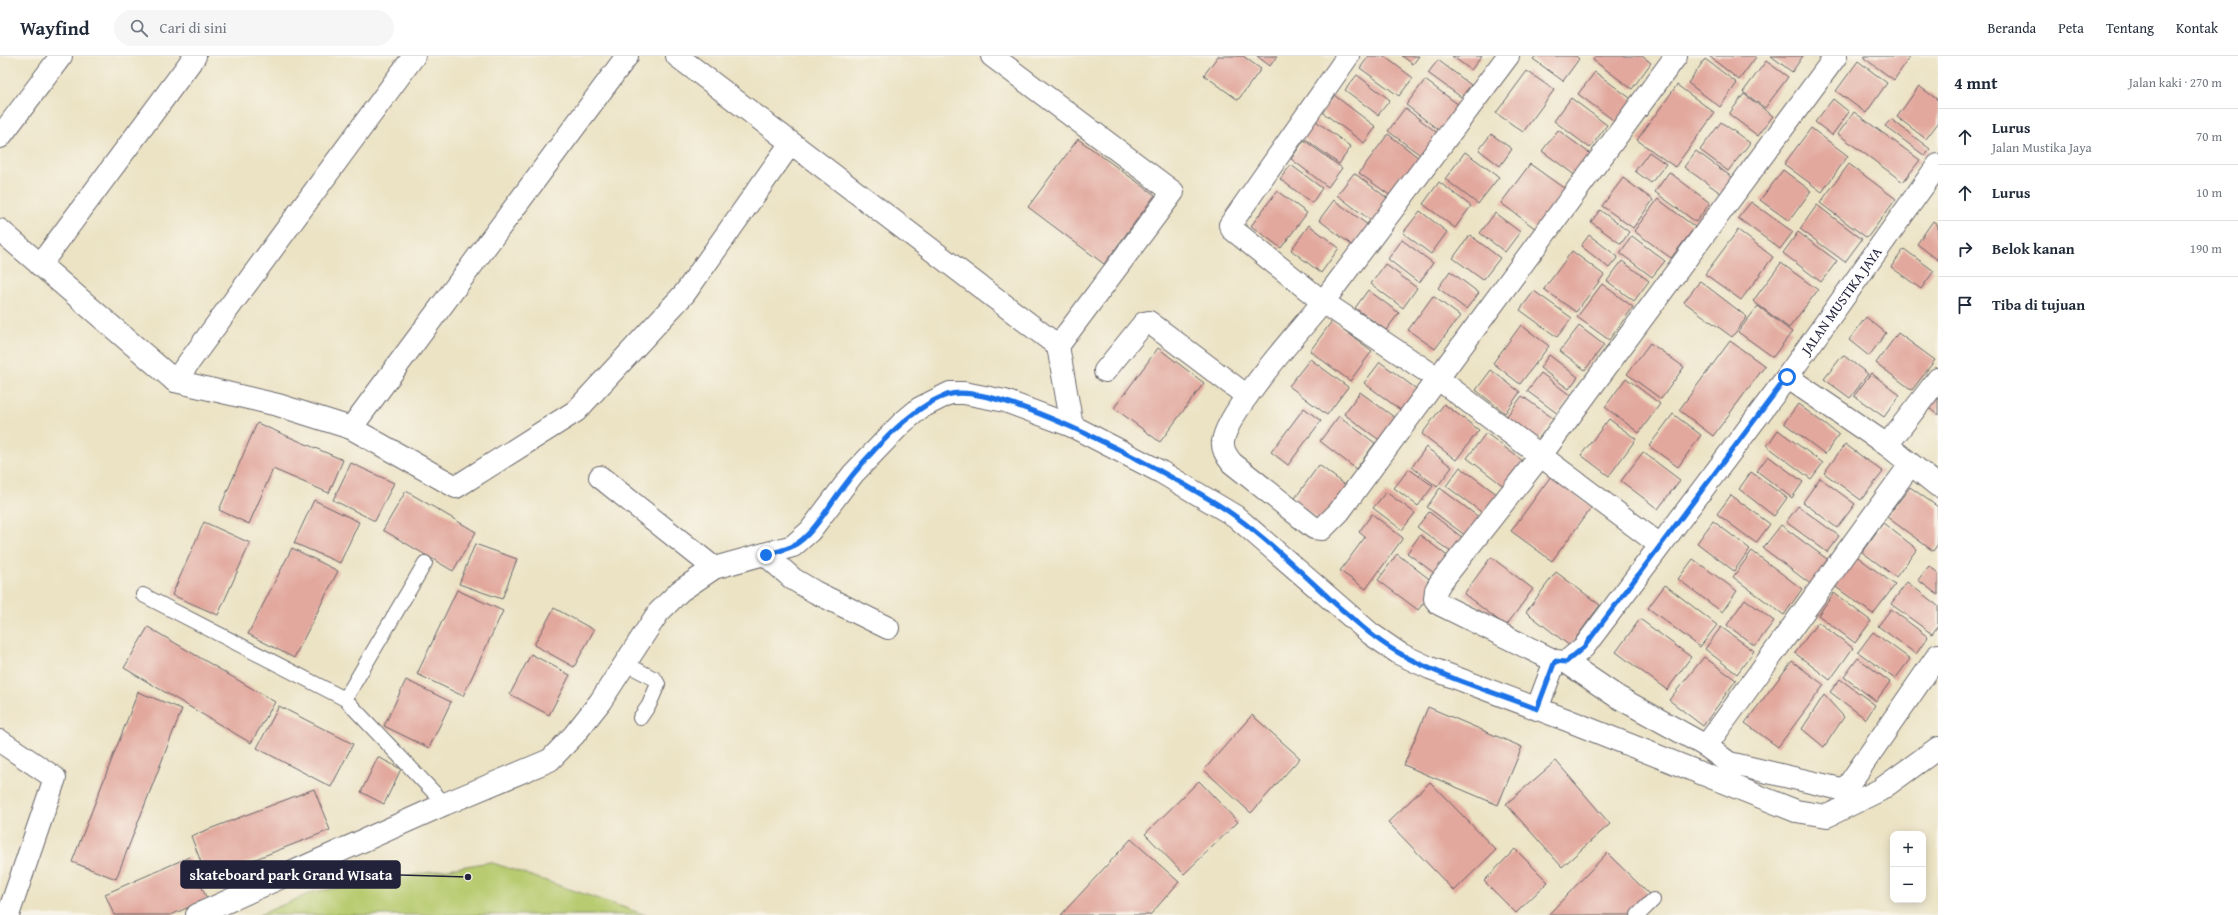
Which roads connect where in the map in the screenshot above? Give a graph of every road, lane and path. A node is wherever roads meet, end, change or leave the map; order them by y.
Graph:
1 (61, 56) edge
2 (194, 56) edge
3 (414, 56) edge
4 (627, 56) edge
5 (677, 56) edge
6 (992, 56) edge
7 (1348, 56) edge
8 (1508, 56) edge
9 (1676, 56) edge
10 (1836, 56) edge
11 (0, 137) edge
12 (792, 143) junction
13 (1938, 165) edge
14 (0, 230) edge
15 (40, 265) junction
16 (1323, 302) junction
17 (1058, 346) junction
18 (1105, 371) dead end
19 (1787, 377) junction
20 (1437, 378) junction
21 (1938, 378) edge
22 (175, 381) junction
23 (1247, 396) junction
24 (1072, 426) junction
25 (351, 428) junction
26 (1886, 445) junction
27 (1541, 455) junction
28 (1910, 465) junction
29 (600, 477) dead end
30 (1938, 486) edge
31 (1660, 545) junction
32 (766, 555) junction
33 (425, 563) dead end
34 (714, 568) junction
35 (143, 595) dead end
36 (888, 628) dead end
37 (1938, 656) edge
38 (1560, 662) junction
39 (626, 664) junction
40 (345, 699) junction
41 (1537, 709) junction
42 (640, 718) dead end
43 (0, 741) edge
44 (1706, 746) junction
45 (1938, 748) edge
46 (445, 804) junction
47 (1653, 900) dead end
48 (8, 915) edge
49 (197, 915) edge
50 (1638, 915) edge

1 - 11 street
2 - 15 street
3 - 22 street
4 - 25 street
5 - 12 street
6 - 17 street
7 - 16 street
8 - 16 street
9 - 20 street
10 - 27 street
12 - 17 street
12 - 25 street
13 - 19 street, JALAN MUSTIKA JAYA
14 - 15 street
15 - 22 street
16 - 20 street
16 - 23 street
17 - 24 street
18 - 23 street
19 - 26 street
19 - 31 street, JALAN MUSTIKA JAYA
20 - 23 street
20 - 27 street
21 - 26 street
22 - 25 street
24 - 32 street
24 - 41 street
26 - 28 street
27 - 31 street
27 - 38 street
28 - 30 street
28 - 44 street
29 - 34 street
31 - 38 street, JALAN MUSTIKA JAYA
32 - 34 street
32 - 36 street
33 - 40 lane
34 - 39 street
35 - 40 lane
37 - 44 street
38 - 41 street
38 - 44 street
39 - 42 lane
39 - 46 street
40 - 46 lane
41 - 45 street
43 - 48 street
46 - 49 street
47 - 50 lane

